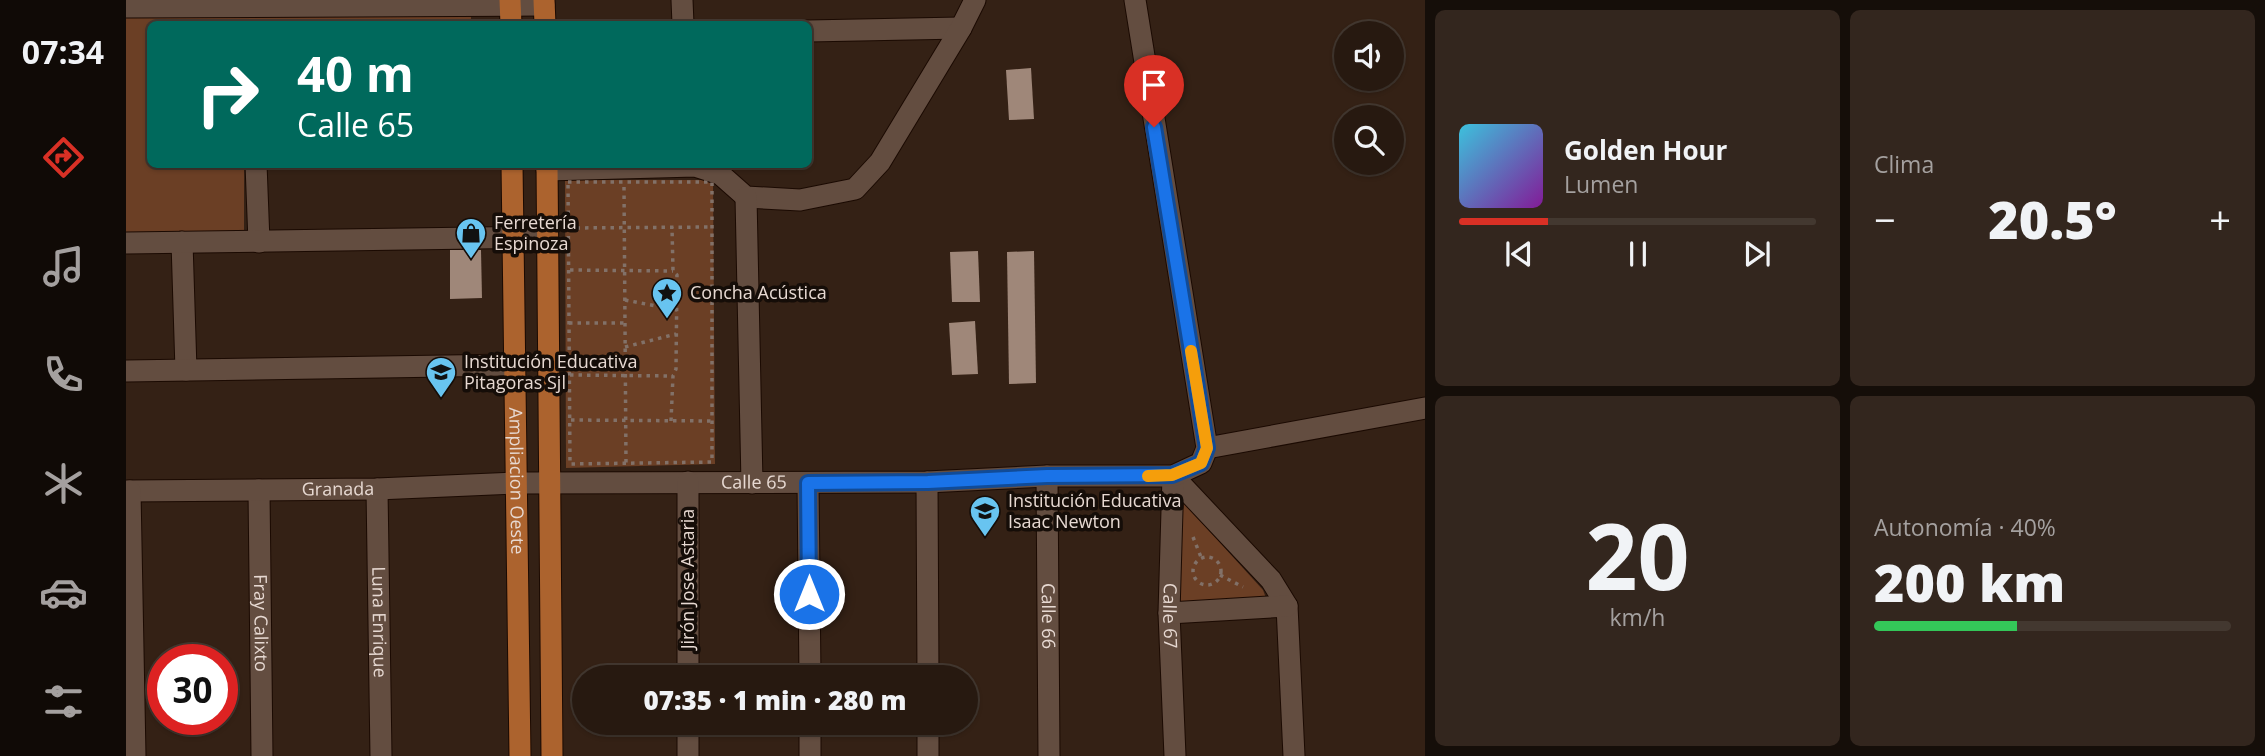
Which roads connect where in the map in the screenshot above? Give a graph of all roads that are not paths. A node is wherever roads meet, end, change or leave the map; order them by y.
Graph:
1 (682, 0) edge
2 (975, 0) edge
3 (1135, 0) edge
4 (376, 3) edge
5 (252, 4) edge
6 (127, 5) edge
7 (511, 10) edge
8 (544, 10) edge
9 (683, 21) edge
10 (961, 28) junction
11 (812, 31) edge
12 (256, 168) edge
13 (512, 168) edge
14 (547, 168) edge
15 (701, 168) edge
16 (746, 197) junction
17 (547, 237) junction
18 (512, 239) junction
19 (182, 242) junction
20 (259, 242) junction
21 (126, 243) edge
22 (514, 365) junction
23 (186, 370) junction
24 (126, 371) edge
25 (1425, 408) edge
26 (1207, 448) junction
27 (1172, 475) junction
28 (1047, 476) junction
29 (688, 482) junction
30 (928, 482) junction
31 (516, 483) junction
32 (549, 483) junction
33 (752, 483) junction
34 (808, 483) junction
35 (377, 489) junction
36 (259, 490) junction
37 (128, 491) edge
38 (1287, 606) junction
39 (1169, 613) junction
40 (688, 665) edge
41 (810, 665) edge
42 (928, 665) edge
43 (688, 735) edge
44 (810, 735) edge
45 (928, 735) edge
46 (135, 756) edge
47 (262, 756) edge
48 (380, 756) edge
49 (520, 756) edge
50 (552, 756) edge
51 (688, 756) edge
52 (810, 756) edge
53 (928, 756) edge
54 (1049, 756) edge
55 (1175, 756) edge
56 (1294, 756) edge

1 - 9 street
2 - 10 street
3 - 26 street
4 - 5 street
4 - 7 street
5 - 6 street
7 - 8 street
10 - 11 street
10 - 16 street
12 - 20 street
13 - 18 main road, Ampliacion Oeste
14 - 17 main road, Ampliacion Oeste
15 - 16 street
16 - 33 street
17 - 18 street
17 - 32 main road, Ampliacion Oeste
18 - 20 street
18 - 22 main road, Ampliacion Oeste
19 - 20 street
19 - 21 street
19 - 23 street
22 - 23 street
22 - 31 main road, Ampliacion Oeste
23 - 24 street
25 - 26 street
26 - 27 street, Calle 65
27 - 28 street, Calle 65
27 - 38 street
27 - 39 street, Calle 67
28 - 30 street, Calle 65
28 - 54 street, Calle 66
29 - 32 street, Calle 65
29 - 33 street, Calle 65
29 - 40 street, Jirón Jose Astaria
30 - 34 street, Calle 65
30 - 42 street
31 - 32 street, Granada
31 - 35 street, Granada
31 - 49 main road, Ampliacion Oeste
32 - 50 main road, Ampliacion Oeste
33 - 34 street, Calle 65
34 - 41 street
35 - 36 street, Granada
35 - 48 street, Luna Enrique
36 - 37 street, Granada
36 - 47 street, Fray Calixto
37 - 46 street
38 - 39 street
38 - 56 street
39 - 55 street, Calle 67
43 - 51 street
44 - 52 street
45 - 53 street

